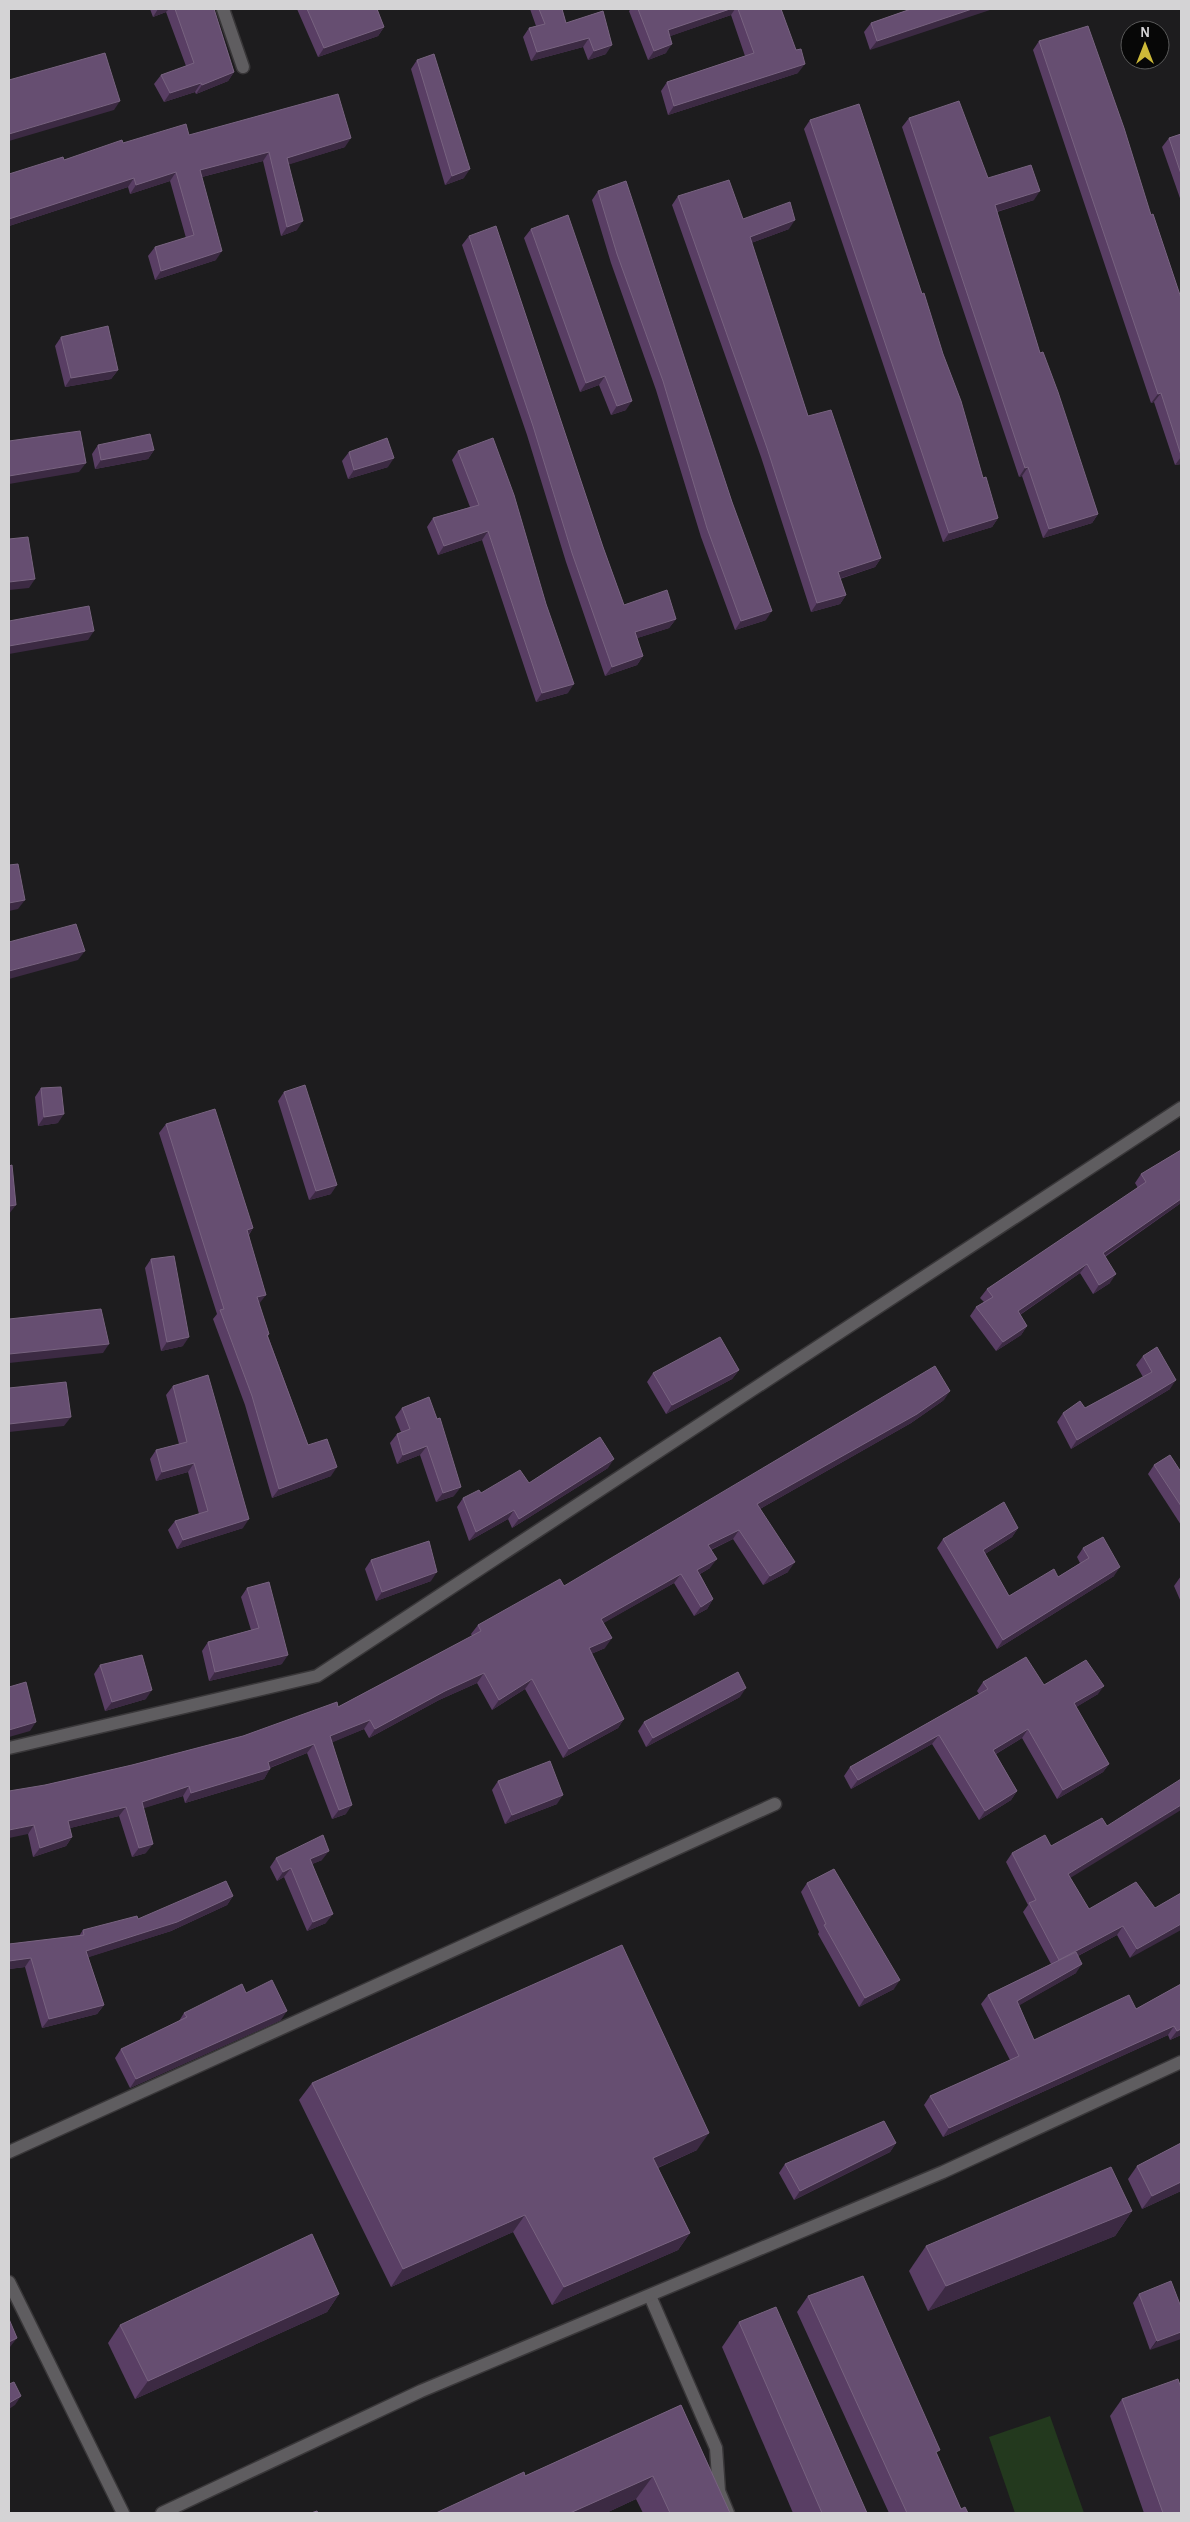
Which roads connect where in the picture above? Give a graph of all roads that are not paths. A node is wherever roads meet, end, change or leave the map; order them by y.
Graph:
1 (223, 9) edge
2 (243, 67) dead end
3 (1181, 1108) edge
4 (9, 1748) edge
5 (774, 1804) dead end
6 (1181, 2062) edge
7 (9, 2152) edge
8 (9, 2282) edge
9 (650, 2296) junction
10 (123, 2513) edge
11 (162, 2513) edge
12 (728, 2513) edge

1 - 2 street
3 - 4 street
5 - 7 street
6 - 9 street
8 - 10 street
9 - 11 street
9 - 12 street

